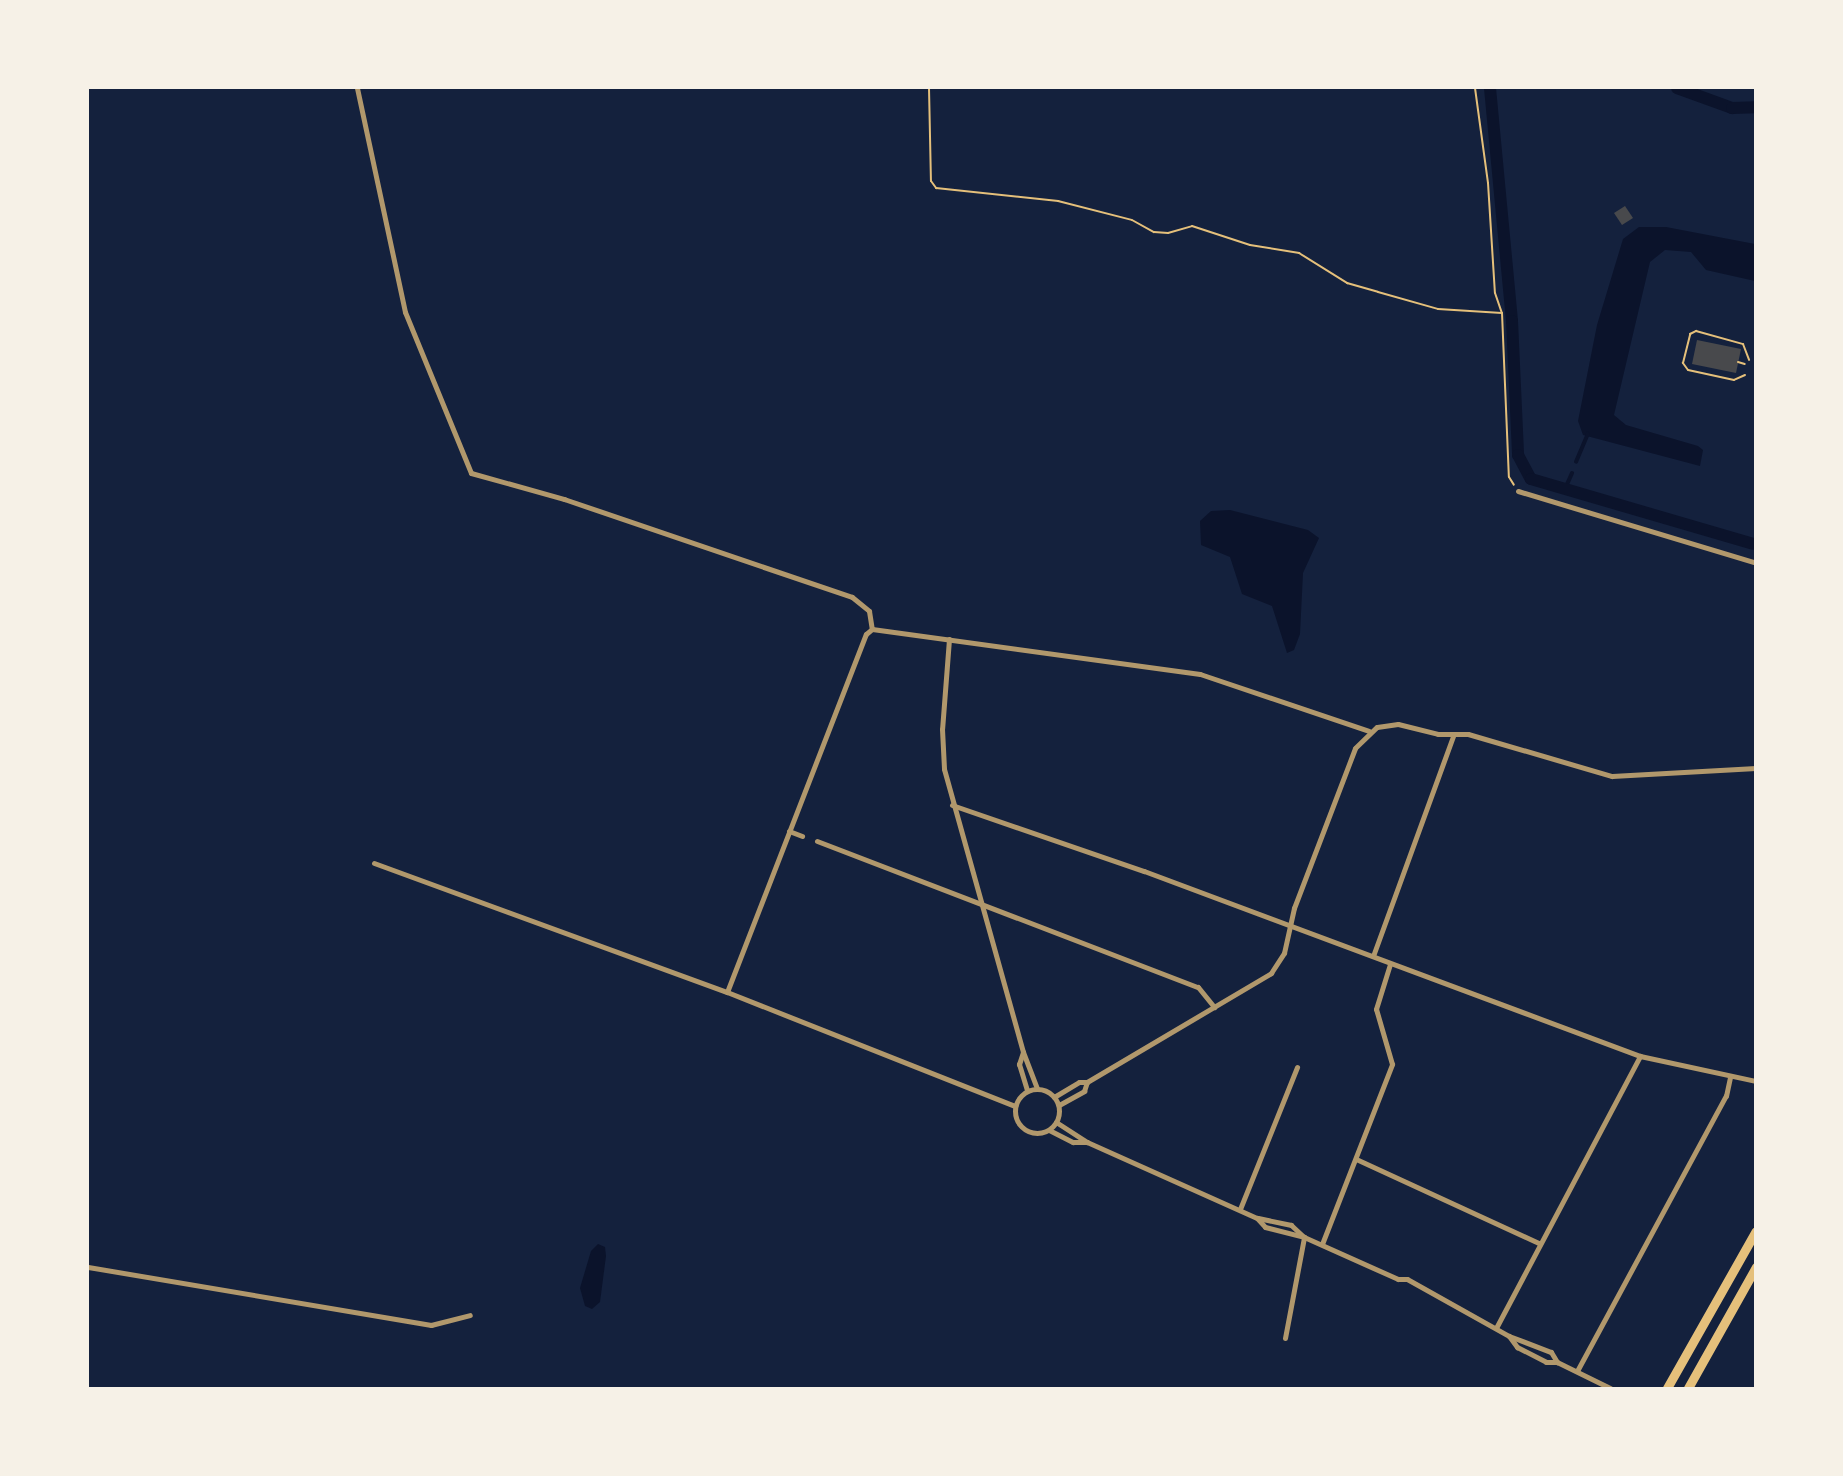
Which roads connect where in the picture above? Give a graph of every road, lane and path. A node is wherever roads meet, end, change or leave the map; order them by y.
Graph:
1 (357, 88) edge
2 (929, 88) edge
3 (1475, 88) edge
4 (1502, 313) junction
5 (1749, 360) dead end
6 (1690, 362) dead end
7 (1738, 362) dead end
8 (1683, 363) junction
9 (1745, 364) dead end
10 (1745, 374) dead end
11 (1518, 491) joint
12 (1755, 563) edge
13 (872, 629) junction
14 (949, 639) junction
15 (1369, 731) junction
16 (1454, 734) junction
17 (1755, 768) edge
18 (952, 805) junction
19 (789, 831) junction
20 (802, 836) dead end
21 (817, 841) dead end
22 (373, 863) dead end
23 (982, 908) junction
24 (1290, 926) junction
25 (1373, 956) junction
26 (1390, 964) junction
27 (727, 992) junction
28 (1214, 1007) junction
29 (1023, 1052) junction
30 (1640, 1056) junction
31 (1297, 1067) dead end
32 (1730, 1077) junction
33 (1755, 1081) edge
34 (1087, 1082) junction
35 (1037, 1088) junction
36 (1027, 1091) junction
37 (1054, 1097) junction
38 (1059, 1105) junction
39 (1015, 1106) junction
40 (1056, 1122) junction
41 (1049, 1130) junction
42 (1087, 1142) junction
43 (1356, 1159) junction
44 (1240, 1209) junction
45 (1257, 1218) junction
46 (1755, 1231) edge
47 (1304, 1237) junction
48 (1539, 1243) junction
49 (1322, 1244) junction
50 (88, 1266) edge
51 (1755, 1266) edge
52 (470, 1315) dead end
53 (1496, 1328) junction
54 (1509, 1336) junction
55 (1284, 1338) dead end
56 (1558, 1362) junction
57 (1577, 1371) junction
58 (1610, 1388) edge
59 (1667, 1388) edge
60 (1689, 1388) edge

1 - 13 street
2 - 4 path
3 - 4 path
4 - 11 path
5 - 8 path
6 - 8 path
7 - 9 path
8 - 10 path
11 - 12 street
13 - 14 street
13 - 19 street
14 - 15 street
14 - 18 street
15 - 16 street
15 - 24 street
16 - 17 street
16 - 25 street
18 - 23 street
18 - 24 street
19 - 20 street
19 - 27 street
21 - 23 street
22 - 27 street
23 - 28 street
23 - 29 street
24 - 25 street
24 - 28 street
25 - 26 street
26 - 30 street
26 - 43 street
27 - 39 street
28 - 34 street
29 - 35 street
29 - 36 street
30 - 32 street
30 - 48 street
31 - 44 street
32 - 33 street
32 - 57 street
34 - 37 street
34 - 38 street
35 - 36 street
35 - 37 street
36 - 39 street
37 - 38 street
38 - 40 street
39 - 41 street
40 - 41 street
40 - 42 street
41 - 42 street
42 - 44 street
43 - 48 street
43 - 49 street
44 - 45 street
45 - 47 street
45 - 47 street
46 - 59 main road
47 - 49 street
47 - 55 street
48 - 53 street
49 - 53 street
50 - 52 street
51 - 60 main road
53 - 54 street
54 - 56 street
54 - 56 street
56 - 57 street
57 - 58 street

